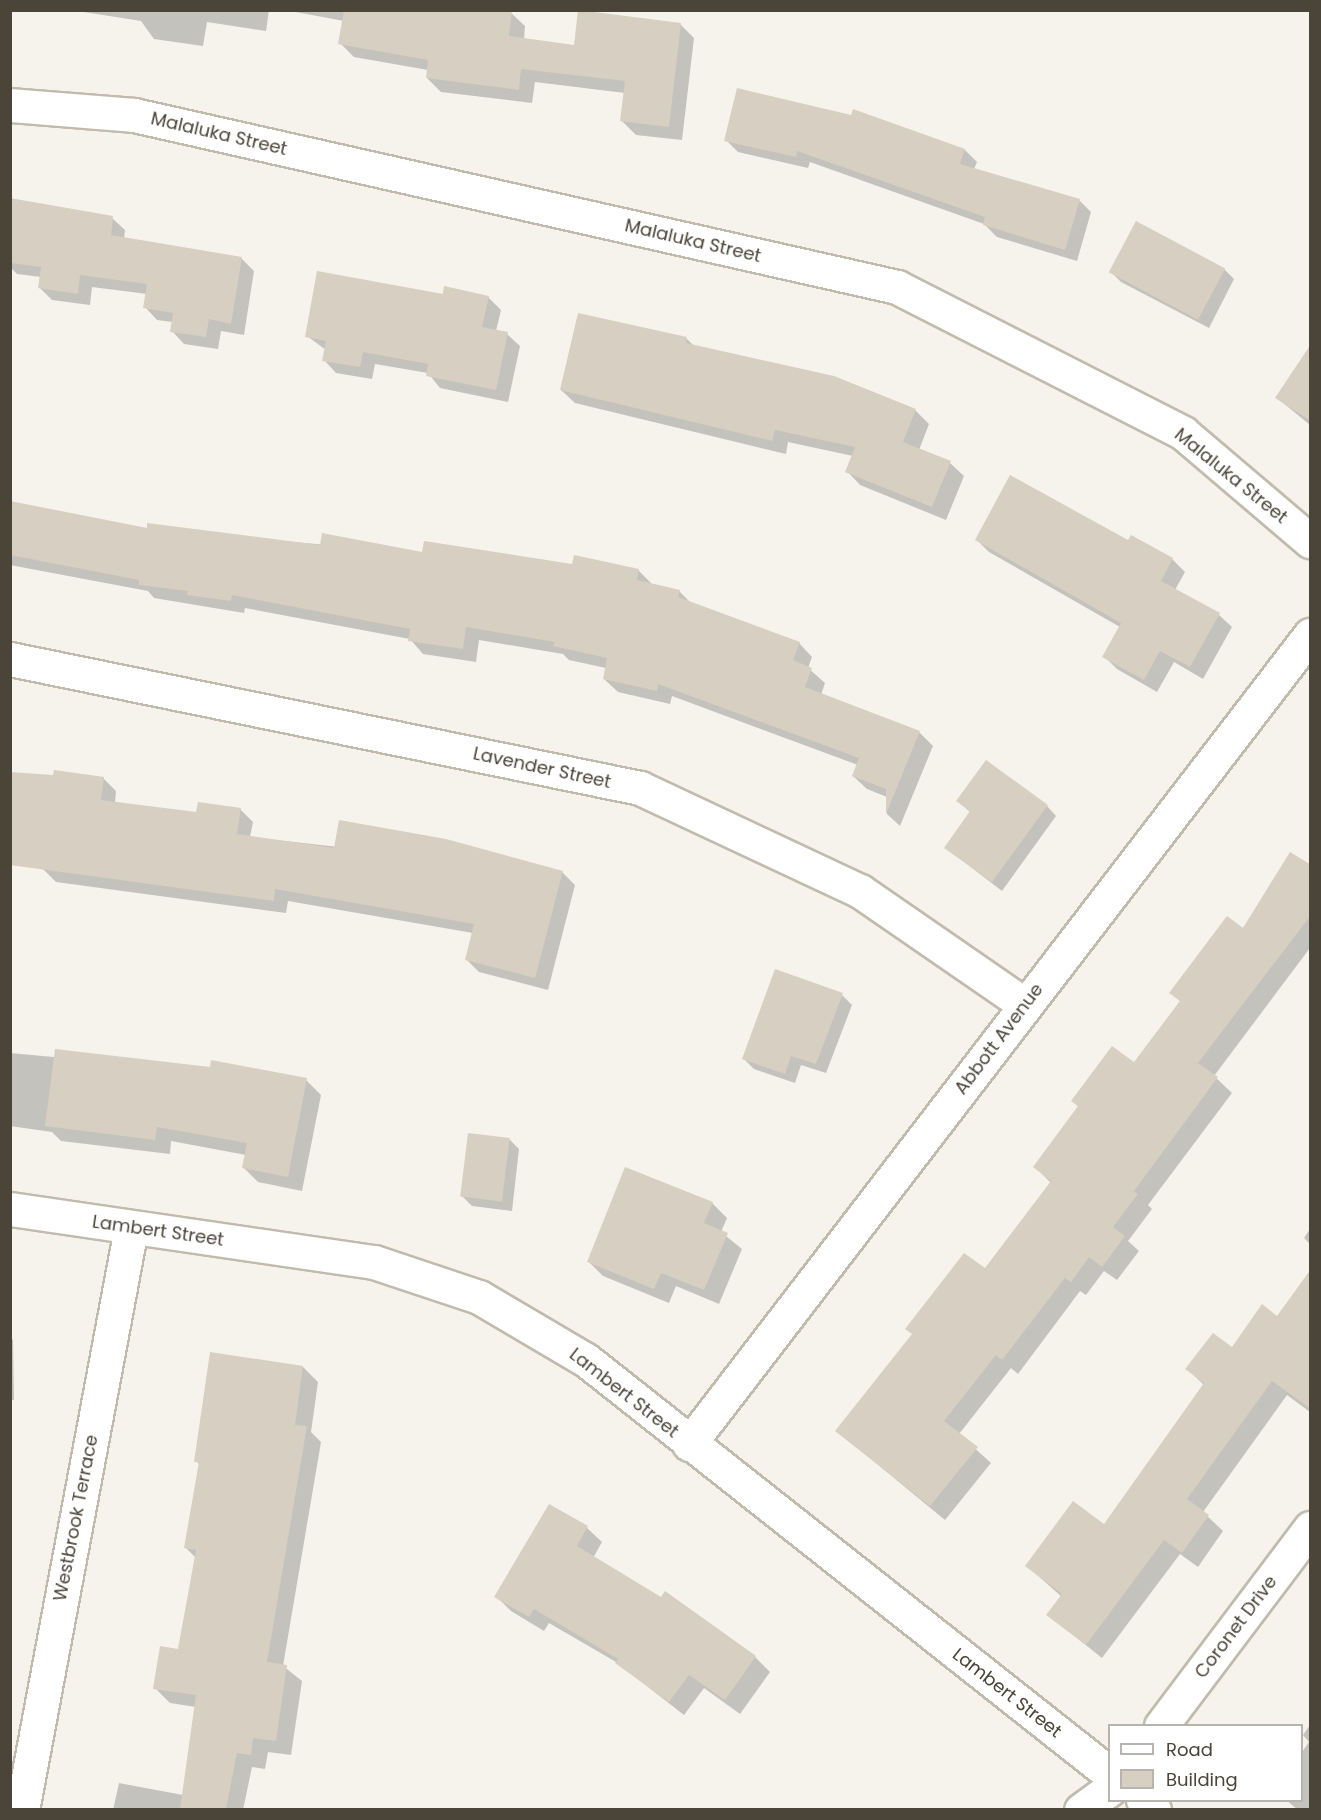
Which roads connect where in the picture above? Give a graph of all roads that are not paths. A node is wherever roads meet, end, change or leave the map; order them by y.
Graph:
1 (10, 105) edge
2 (1311, 541) edge
3 (1311, 635) edge
4 (10, 659) edge
5 (1025, 1005) junction
6 (10, 1209) edge
7 (131, 1228) junction
8 (689, 1444) junction
9 (1311, 1528) edge
10 (1162, 1724) edge
11 (1108, 1772) edge
12 (1108, 1790) edge
13 (22, 1809) edge
14 (1081, 1809) edge

1 - 2 street, Malaluka Street
3 - 5 street, Abbott Avenue
4 - 5 street, Lavender Street
5 - 8 street, Abbott Avenue
6 - 7 street, Lambert Street
7 - 8 street, Lambert Street
7 - 13 street, Westbrook Terrace
8 - 11 street, Lambert Street
9 - 10 street, Coronet Drive
12 - 14 street

